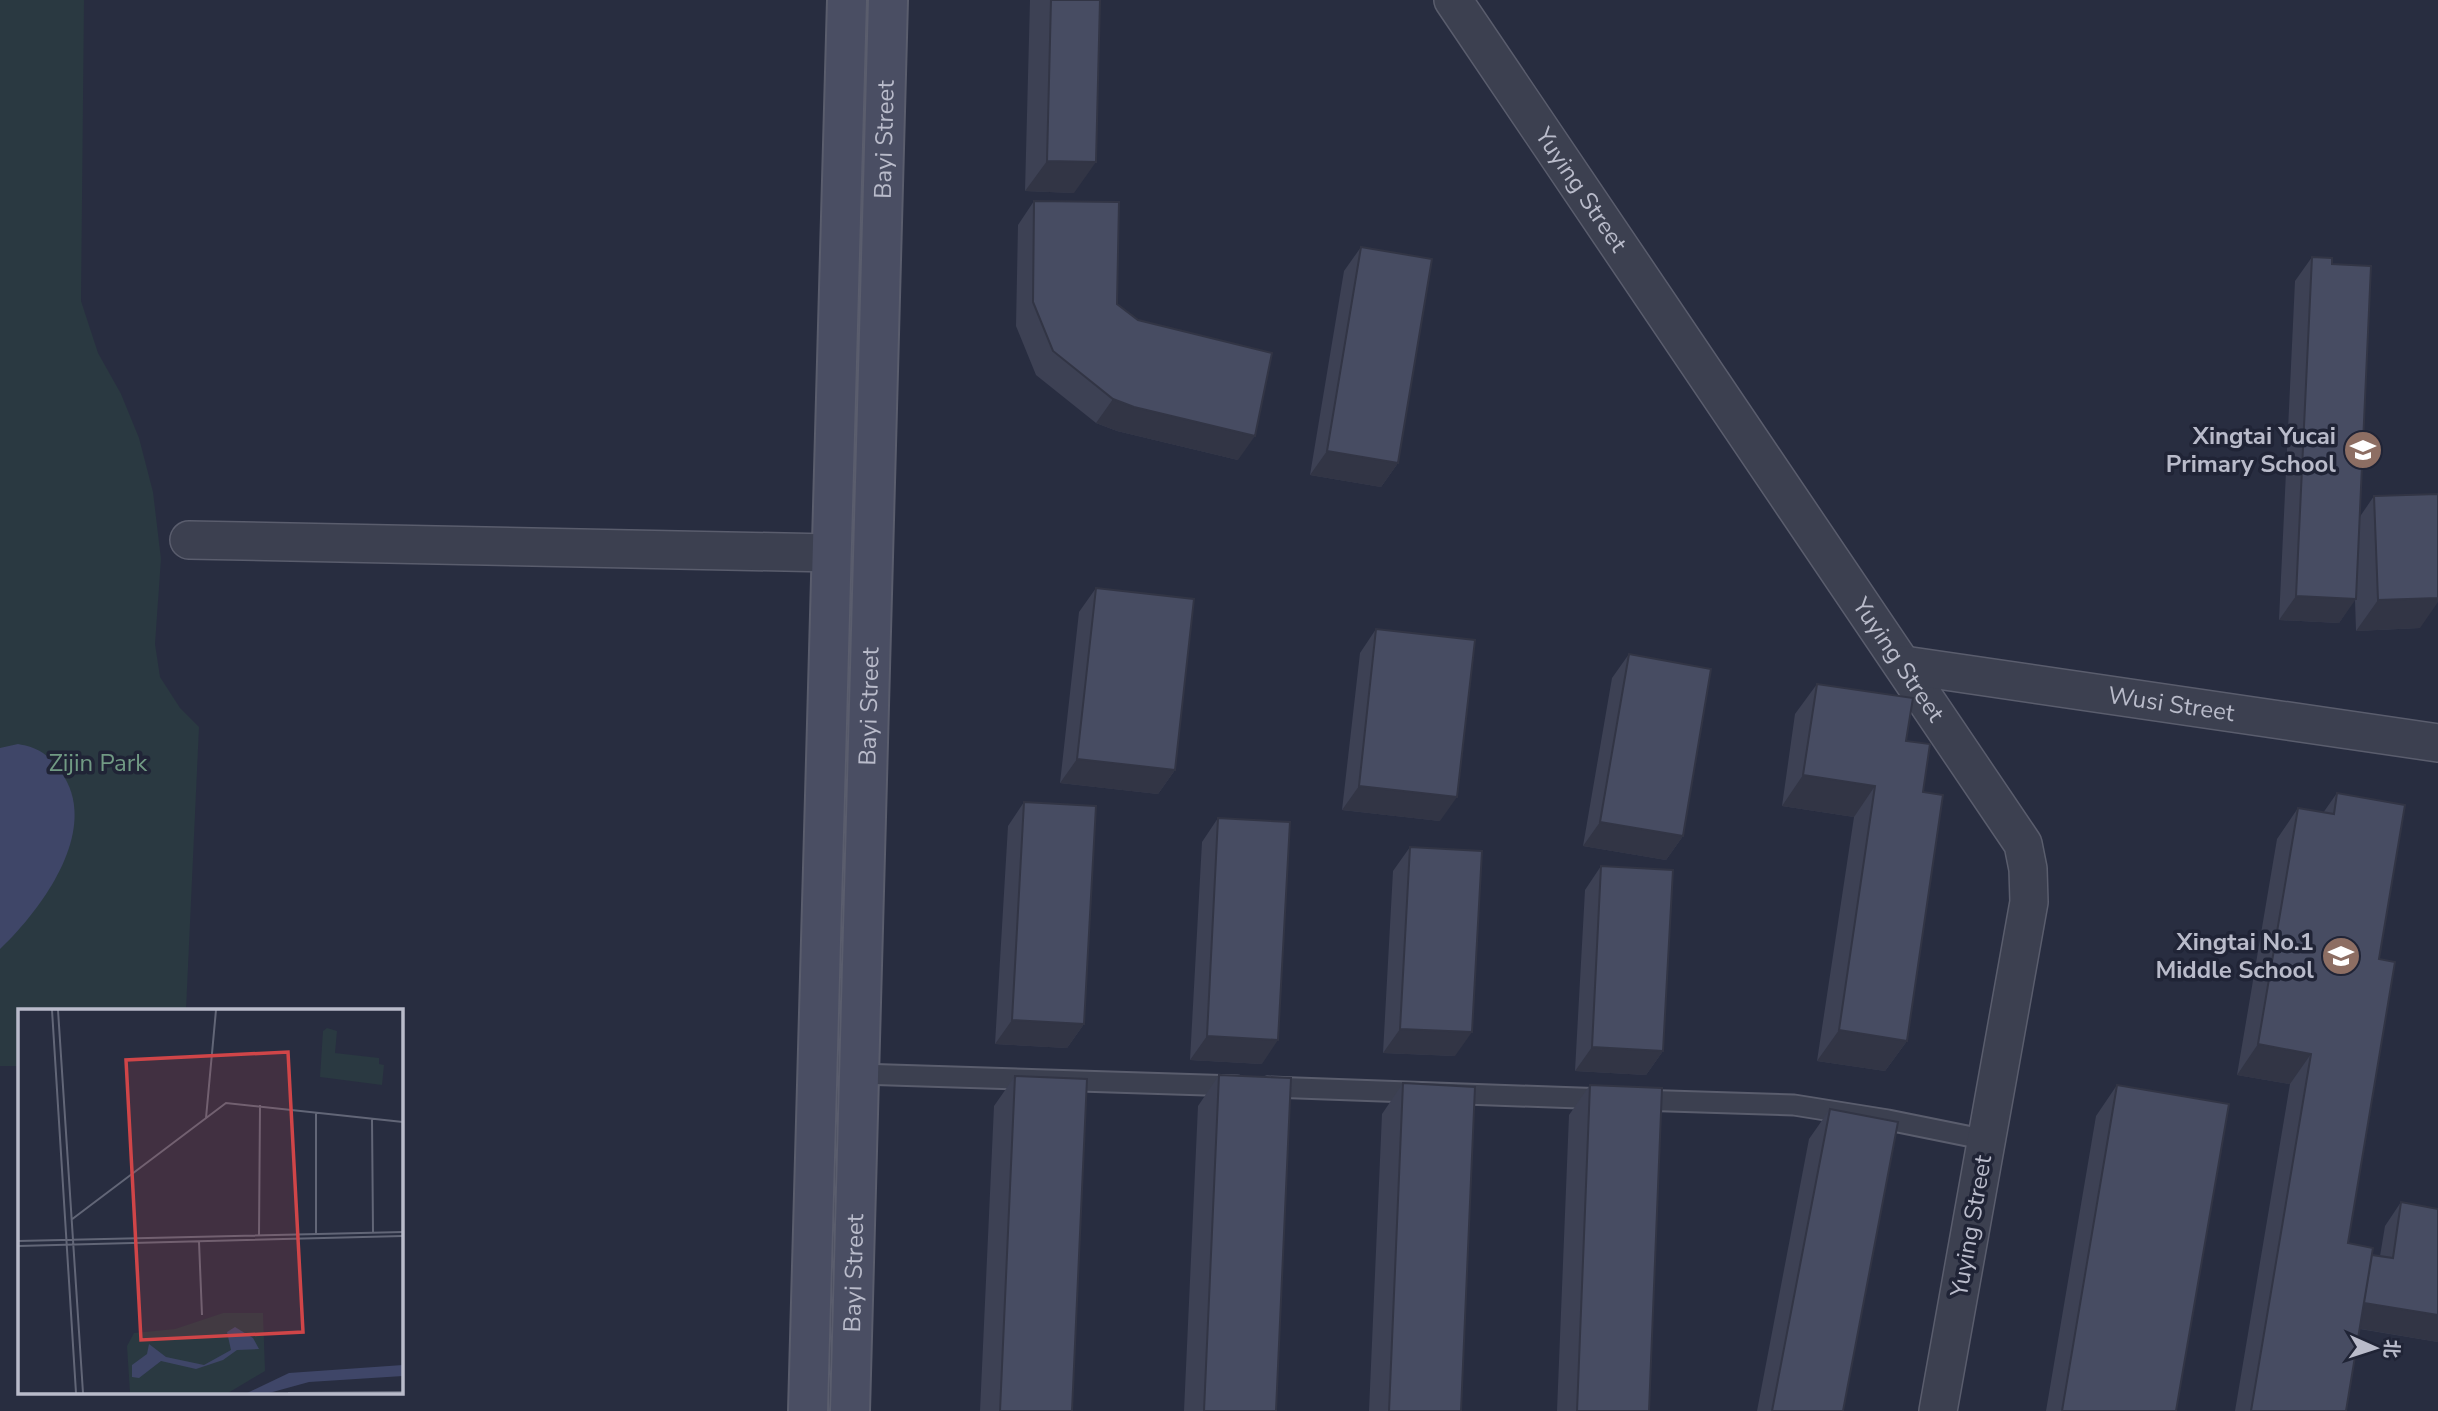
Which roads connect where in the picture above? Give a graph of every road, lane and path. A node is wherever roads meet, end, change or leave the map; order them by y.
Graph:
1 (847, 0) edge
2 (888, 0) edge
3 (1453, 0) edge
4 (189, 540) dead end
5 (831, 553) junction
6 (1904, 665) junction
7 (2438, 743) edge
8 (859, 1074) junction
9 (1987, 1140) junction
10 (808, 1411) edge
11 (850, 1411) edge
12 (1938, 1411) edge

1 - 5 street, Bayi Street
2 - 8 street, Bayi Street
3 - 6 street, Yuying Street
4 - 5 street
5 - 10 street, Bayi Street
6 - 7 street, Wusi Street
6 - 9 street, Yuying Street
8 - 9 lane
8 - 11 street, Bayi Street
9 - 12 street, Yuying Street

